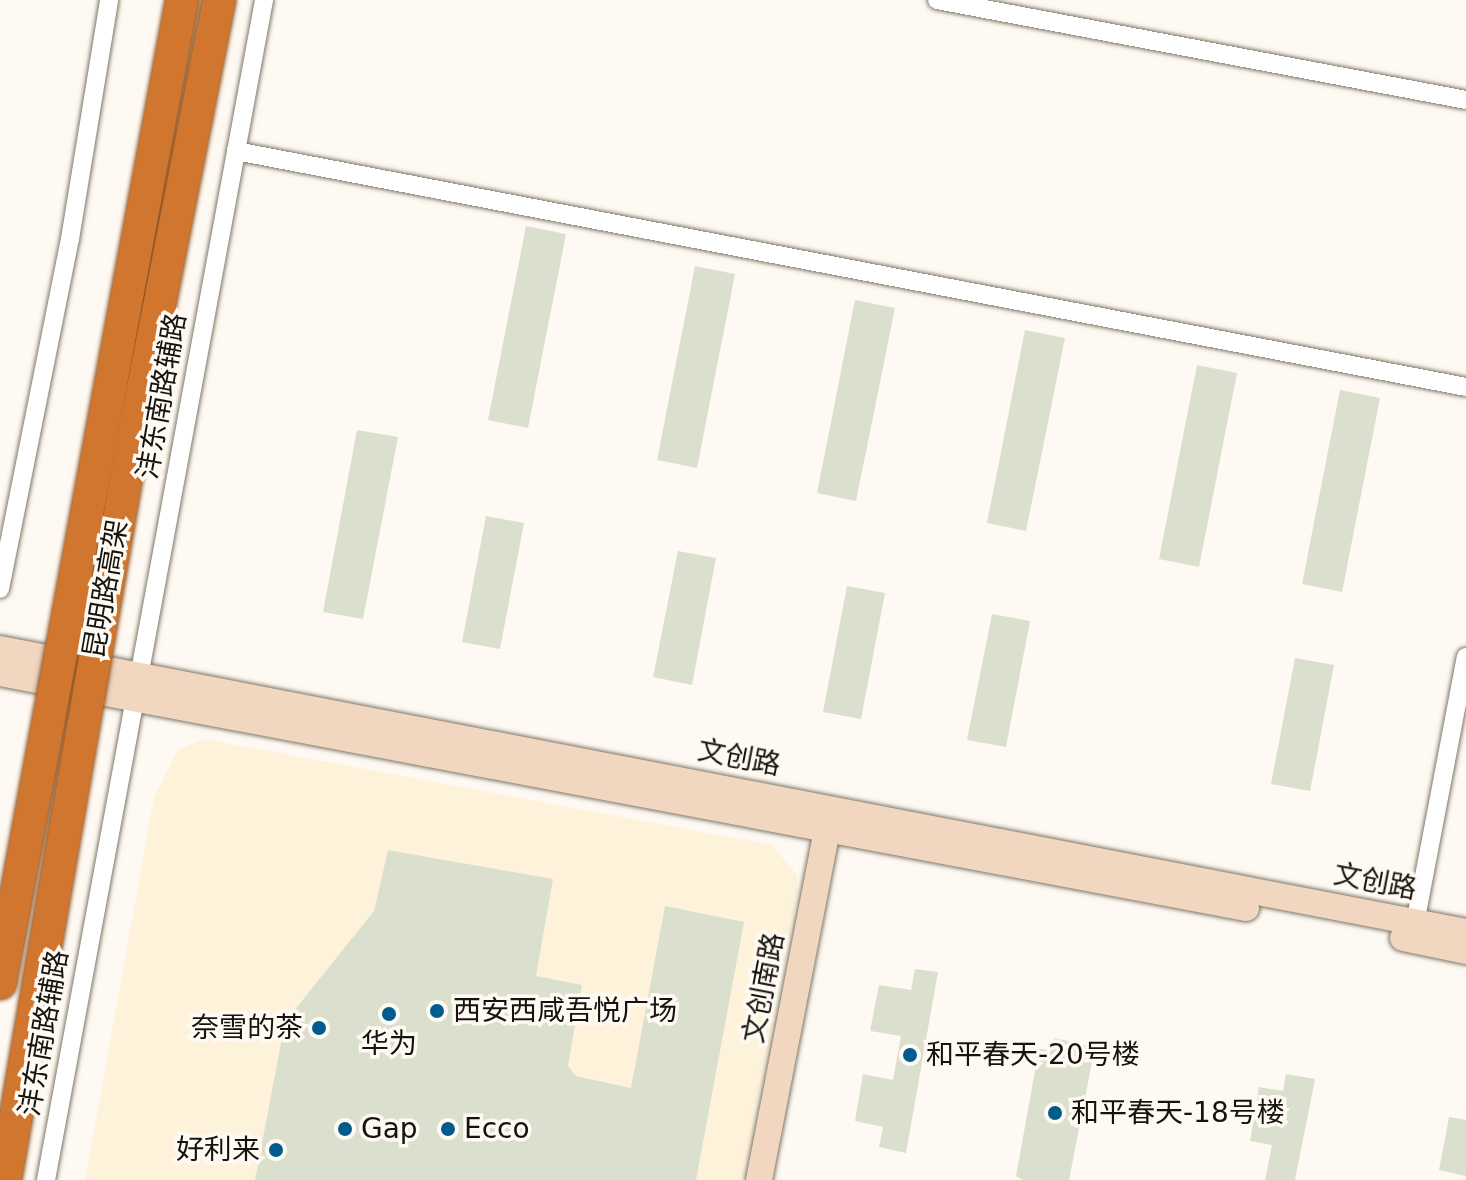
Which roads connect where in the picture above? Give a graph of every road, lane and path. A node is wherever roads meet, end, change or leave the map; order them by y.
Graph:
1 (109, 0) edge
2 (182, 0) edge
3 (219, 0) edge
4 (264, 0) edge
5 (937, 0) edge
6 (1466, 100) edge
7 (236, 151) junction
8 (1466, 387) edge
9 (0, 589) edge
10 (0, 649) edge
11 (1466, 657) edge
12 (0, 673) edge
13 (137, 686) junction
14 (829, 819) junction
15 (1414, 931) junction
16 (1466, 932) edge
17 (1466, 951) edge
18 (0, 983) edge
19 (5, 1180) edge
20 (46, 1180) edge
21 (759, 1180) edge

1 - 9 street
2 - 18 highway, 昆明路高架, bridge
3 - 19 highway, 昆明路高架, bridge
4 - 7 street, 沣东南路辅路
5 - 6 street
7 - 8 street
7 - 13 street, 沣东南路辅路
10 - 13 street, 文创路
11 - 15 street
12 - 13 street, 文创路
13 - 14 street, 文创路
13 - 20 street, 沣东南路辅路
14 - 15 street, 文创路
14 - 21 street, 文创南路
15 - 16 street, 文创路
15 - 17 street, 文创路

